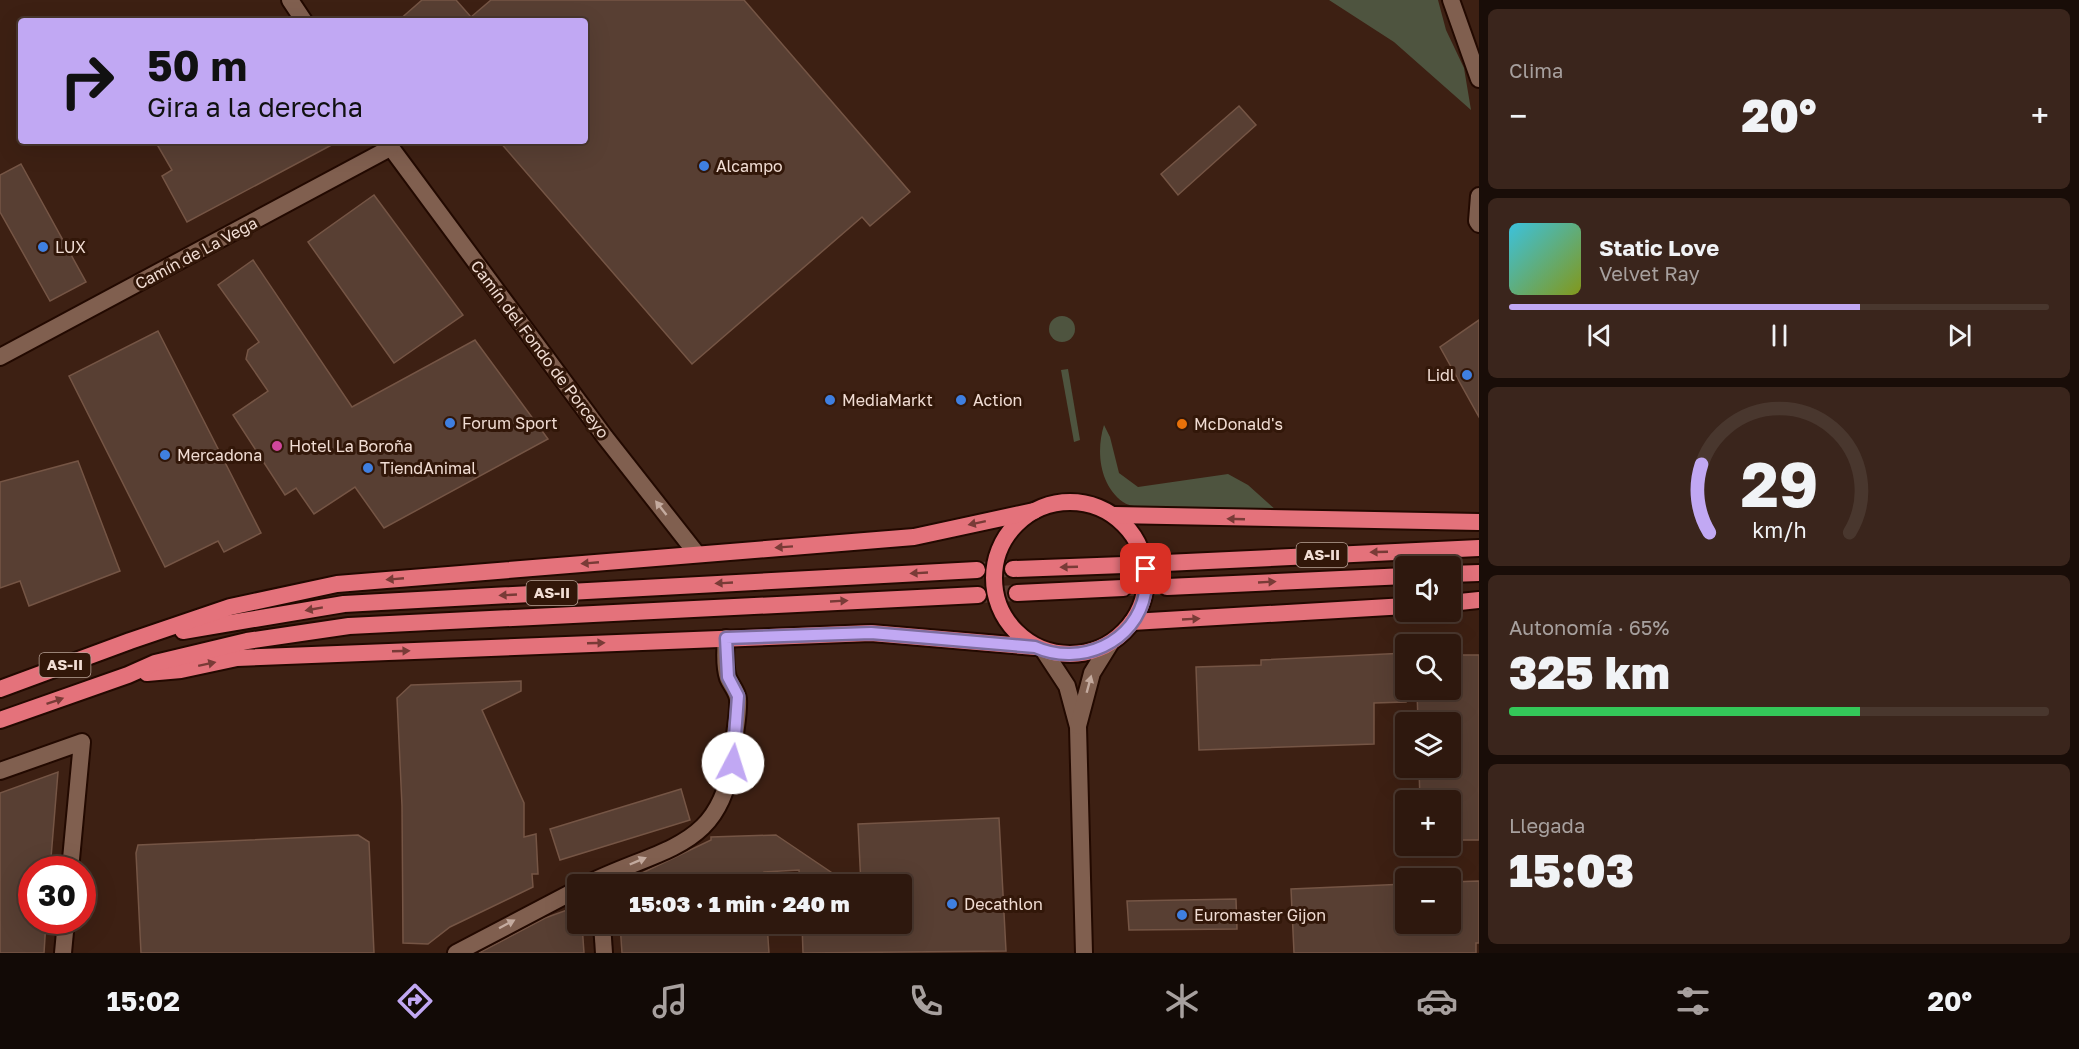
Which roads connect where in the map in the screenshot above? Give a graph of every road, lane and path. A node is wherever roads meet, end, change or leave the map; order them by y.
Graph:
1 (290, 0) edge
2 (1451, 0) edge
3 (302, 18) edge
4 (1479, 79) edge
5 (388, 144) edge
6 (1479, 196) edge
7 (1479, 224) edge
8 (0, 357) edge
9 (1034, 511) junction
10 (1114, 515) junction
11 (1479, 522) edge
12 (1479, 548) edge
13 (697, 554) junction
14 (1165, 563) tunnel mouth
15 (1124, 565) tunnel mouth
16 (1013, 569) tunnel mouth
17 (977, 570) tunnel mouth
18 (1479, 573) edge
19 (1461, 574) edge
20 (1395, 576) edge
21 (1167, 586) tunnel mouth
22 (1123, 588) tunnel mouth
23 (1017, 593) tunnel mouth
24 (978, 595) tunnel mouth
25 (1479, 600) edge
26 (1461, 602) edge
27 (1395, 607) edge
28 (1132, 622) junction
29 (726, 638) junction
30 (130, 640) junction
31 (1110, 644) junction
32 (1040, 649) junction
33 (128, 675) junction
34 (0, 689) edge
35 (0, 720) edge
36 (1078, 727) junction
37 (0, 771) edge
38 (71, 856) edge
39 (613, 874) edge
40 (567, 895) edge
41 (65, 934) edge
42 (603, 934) edge
43 (1084, 952) edge
44 (63, 953) edge
45 (456, 953) edge
46 (604, 953) edge

1 - 3 street
2 - 4 street
5 - 8 street, Camín de La Vega
13 -> 5 street, Camín del Fondo de Porceyo
6 - 7 street
9 - 10 highway
9 -> 13 highway
9 - 32 highway
11 -> 10 highway
10 - 28 highway
12 -> 14 highway, AS-II
13 -> 30 highway
15 -> 16 highway
17 -> 30 highway, AS-II
18 - 19 highway
21 -> 20 highway, AS-II
22 - 23 highway
33 -> 24 highway, AS-II
25 - 26 highway
28 -> 27 highway
28 - 31 highway
29 - 32 highway
33 -> 29 highway
39 -> 29 street
30 - 34 highway, AS-II
31 - 32 highway
36 -> 31 street
32 - 36 street
35 -> 33 highway, AS-II
36 - 43 street
37 - 38 street
45 -> 40 street
41 - 44 street
42 - 46 street

